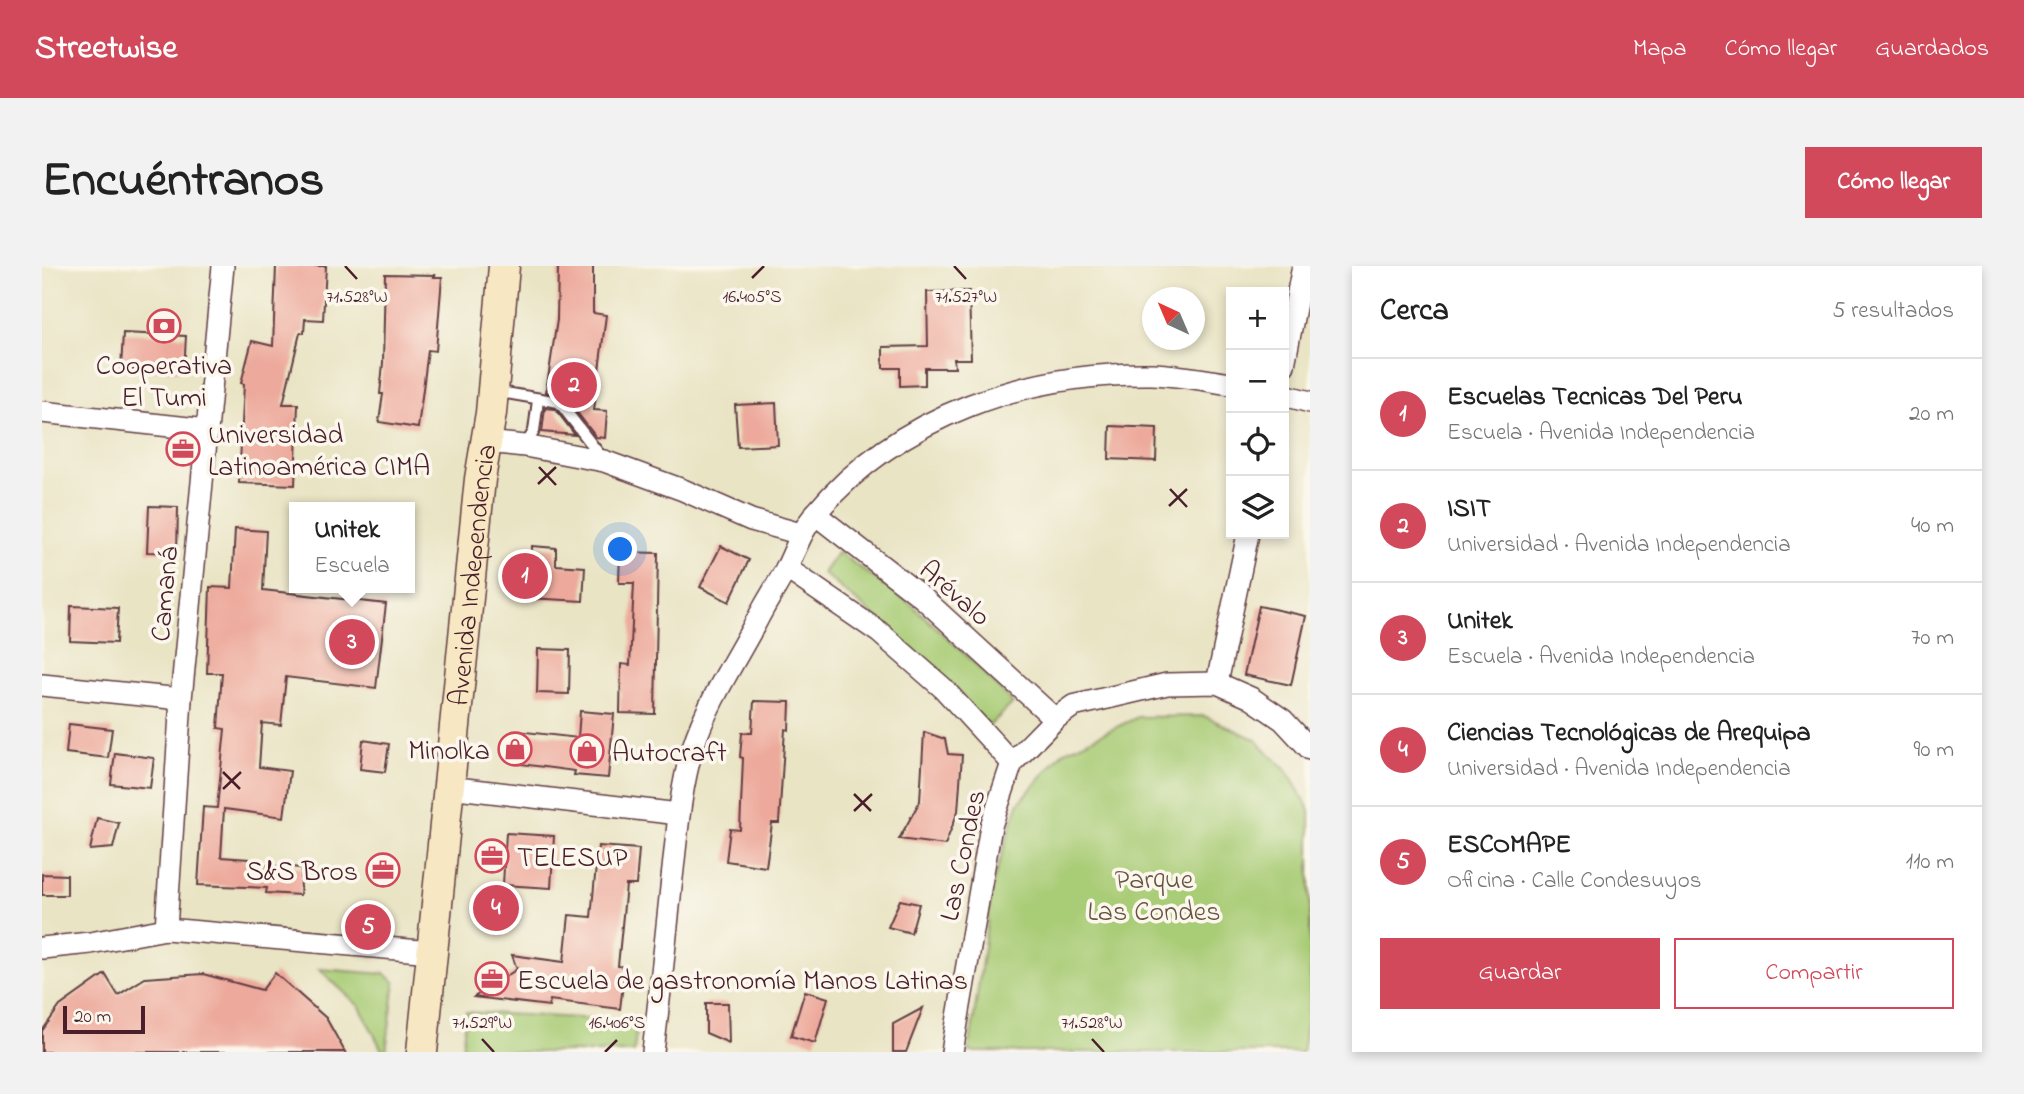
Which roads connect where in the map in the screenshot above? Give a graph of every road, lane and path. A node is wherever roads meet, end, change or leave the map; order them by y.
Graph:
1 (223, 266) edge
2 (504, 266) edge
3 (1303, 266) edge
4 (1287, 350) edge
5 (1226, 383) edge
6 (493, 391) junction
7 (1289, 396) edge
8 (538, 400) junction
9 (1310, 402) edge
10 (42, 412) edge
11 (207, 430) junction
12 (487, 442) junction
13 (525, 446) junction
14 (604, 461) junction
15 (816, 514) junction
16 (801, 534) junction
17 (1247, 539) edge
18 (786, 568) junction
19 (1216, 683) junction
20 (42, 685) edge
21 (181, 699) junction
22 (1055, 719) junction
23 (1310, 750) edge
24 (1012, 763) junction
25 (448, 787) junction
26 (679, 814) junction
27 (166, 929) junction
28 (42, 947) edge
29 (432, 953) junction
30 (422, 1052) edge
31 (653, 1052) edge
32 (952, 1052) edge

1 - 11 street, Camaná
2 - 6 main road, Avenida Independencia
3 - 4 street
5 - 15 street
6 - 8 lane
6 - 12 main road, Avenida Independencia
7 - 9 street
8 - 13 lane
8 - 14 lane
10 - 11 street
11 - 21 street, Camaná
12 - 13 street
12 - 25 main road, Avenida Independencia
13 - 14 street
14 - 16 street
15 - 16 street
15 - 22 street, Arévalo
16 - 18 street
17 - 19 street
18 - 24 street
18 - 26 street
19 - 22 street, Las Condes
19 - 23 street, Las Condes
20 - 21 street
21 - 27 street, Camaná
22 - 24 street, Las Condes
24 - 32 street, Las Condes
25 - 26 street
25 - 29 main road, Avenida Independencia
26 - 31 street
27 - 28 street
27 - 29 street
29 - 30 main road, Avenida Independencia

